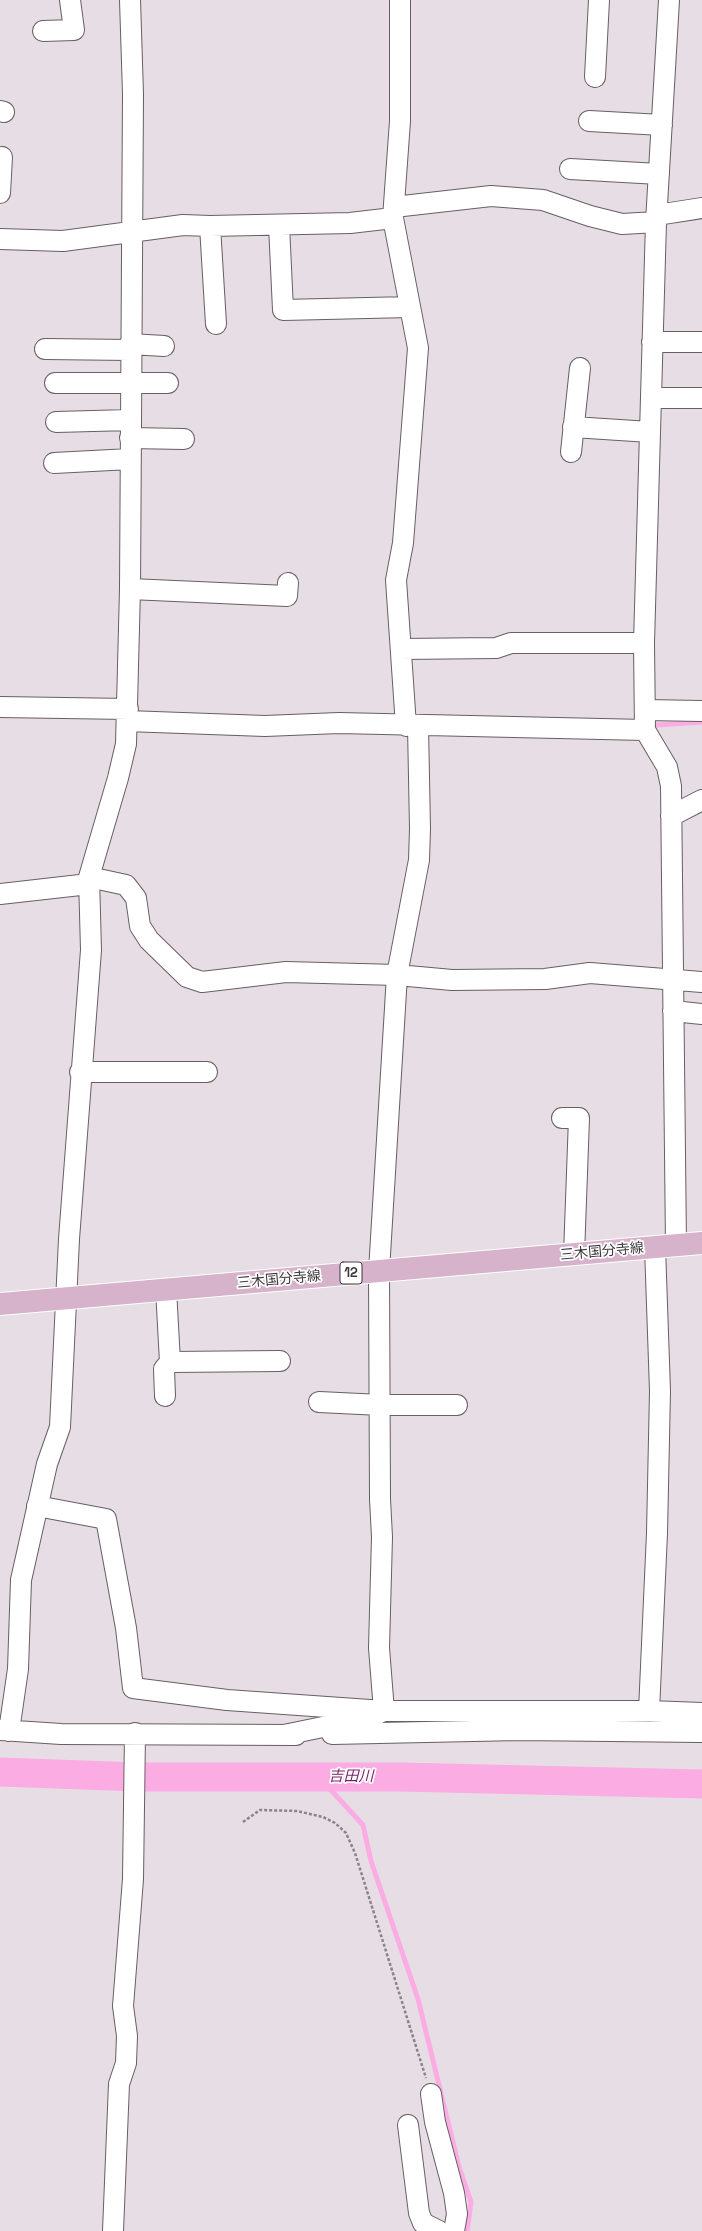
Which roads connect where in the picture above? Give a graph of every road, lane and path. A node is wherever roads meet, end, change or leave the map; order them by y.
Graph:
1 (70, 0) edge
2 (130, 0) edge
3 (400, 0) edge
4 (599, 0) edge
5 (669, 0) edge
6 (43, 31) dead end
7 (595, 77) dead end
8 (589, 121) dead end
9 (662, 125) junction
10 (2, 157) dead end
11 (570, 169) dead end
12 (659, 174) junction
13 (0, 193) edge
14 (702, 208) edge
15 (394, 213) junction
16 (656, 219) junction
17 (279, 225) junction
18 (210, 226) junction
19 (132, 232) junction
20 (0, 239) edge
21 (410, 307) junction
22 (216, 324) dead end
23 (652, 342) junction
24 (702, 342) edge
25 (164, 346) dead end
26 (130, 347) junction
27 (45, 349) dead end
28 (580, 368) dead end
29 (55, 383) dead end
30 (168, 383) dead end
31 (130, 384) junction
32 (651, 398) junction
33 (702, 398) edge
34 (56, 422) dead end
35 (573, 427) junction
36 (130, 429) junction
37 (650, 432) junction
38 (184, 439) dead end
39 (570, 452) dead end
40 (130, 459) junction
41 (54, 463) dead end
42 (288, 583) dead end
43 (130, 589) junction
44 (644, 643) junction
45 (401, 649) junction
46 (0, 707) edge
47 (645, 710) junction
48 (702, 711) edge
49 (127, 715) junction
50 (408, 722) junction
51 (645, 730) junction
52 (702, 800) edge
53 (671, 816) junction
54 (89, 881) junction
55 (0, 894) edge
56 (397, 975) junction
57 (672, 980) junction
58 (702, 982) edge
59 (673, 1011) junction
60 (702, 1014) edge
61 (80, 1072) junction
62 (207, 1072) dead end
63 (562, 1118) dead end
64 (702, 1243) edge
65 (666, 1247) junction
66 (574, 1255) junction
67 (380, 1271) junction
68 (166, 1289) junction
69 (66, 1299) junction
70 (0, 1304) edge
71 (280, 1361) dead end
72 (170, 1362) junction
73 (165, 1396) dead end
74 (319, 1402) dead end
75 (381, 1405) junction
76 (457, 1405) dead end
77 (37, 1506) junction
78 (384, 1711) junction
79 (649, 1711) junction
80 (702, 1713) edge
81 (4, 1731) edge
82 (702, 1732) edge
83 (284, 1735) junction
84 (135, 1740) junction
85 (243, 1822) dead end
86 (431, 2094) joint
87 (435, 2122) junction
88 (113, 2231) edge
89 (439, 2231) edge
90 (454, 2231) edge

1 - 6 street
2 - 19 street
3 - 15 street
4 - 7 street
5 - 9 street
8 - 9 street
9 - 12 street
10 - 13 street
11 - 12 street
12 - 16 street
14 - 16 street
15 - 16 street
15 - 17 street
15 - 21 street
16 - 23 street
17 - 18 street
17 - 21 street
18 - 19 street
18 - 22 street
19 - 20 street
19 - 26 street
21 - 45 street
23 - 24 street
23 - 32 street
25 - 26 street
26 - 27 street
26 - 31 street
28 - 35 street
29 - 31 street
30 - 31 street
31 - 36 street
32 - 33 street
32 - 37 street
34 - 36 street
35 - 37 street
35 - 39 street
36 - 38 street
36 - 40 street
37 - 44 street
40 - 41 street
40 - 43 street
42 - 43 street
43 - 49 street
44 - 45 street
44 - 47 street
45 - 50 street
46 - 49 street
47 - 48 street
47 - 51 street
49 - 50 street
49 - 54 street
50 - 51 street
50 - 56 street
51 - 53 street
52 - 53 street
53 - 57 street
54 - 55 street
54 - 56 street
54 - 61 street
56 - 57 street
56 - 67 street
57 - 58 street
57 - 59 street
59 - 60 street
59 - 65 street
61 - 62 street
61 - 69 street
63 - 66 street
64 - 65 main road, 三木国分寺線 / 12
65 - 66 main road, 三木国分寺線 / 12
65 - 79 street
66 - 67 main road, 三木国分寺線 / 12
67 - 68 main road, 三木国分寺線 / 12
67 - 75 street
68 - 69 main road, 三木国分寺線 / 12
68 - 72 street
69 - 70 main road, 三木国分寺線 / 12
69 - 77 street
71 - 72 street
72 - 73 street
74 - 75 street
75 - 76 street
75 - 78 street
77 - 78 street
77 - 81 street
78 - 79 street
78 - 83 street
79 - 80 street
81 - 84 street
82 - 83 street
83 - 84 street
84 - 88 street
85 - 86 path
86 - 87 street
87 - 89 street
87 - 90 street

